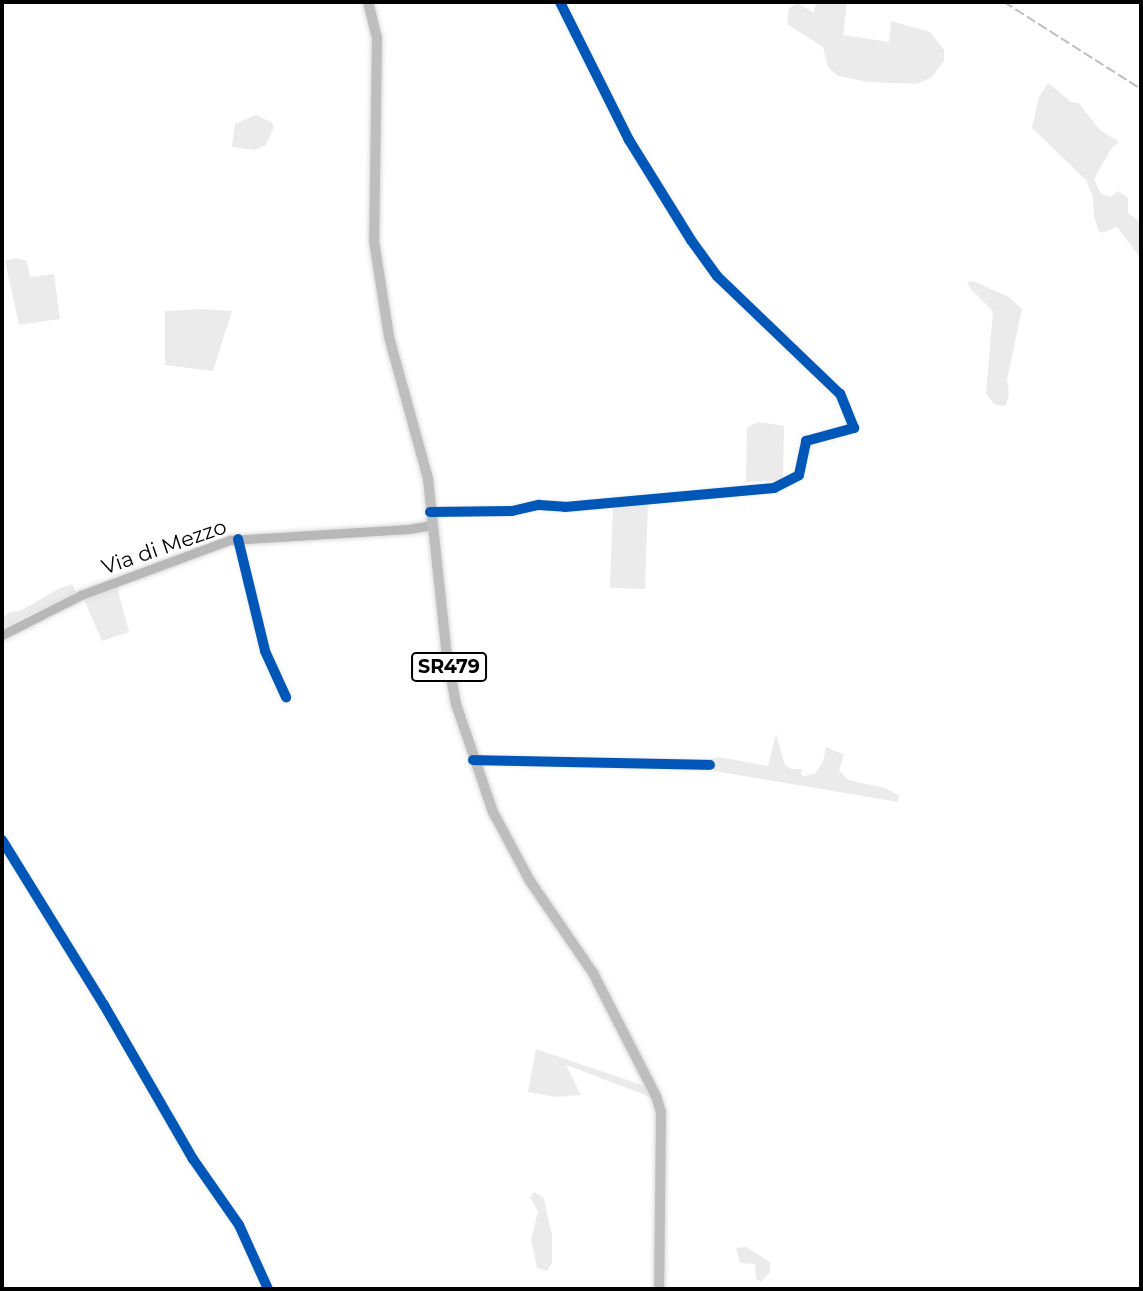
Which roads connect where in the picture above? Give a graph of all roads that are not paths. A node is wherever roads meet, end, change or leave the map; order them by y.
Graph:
1 (368, 2) edge
2 (560, 2) edge
3 (430, 512) junction
4 (432, 525) junction
5 (238, 539) junction
6 (2, 635) edge
7 (286, 697) dead end
8 (473, 760) junction
9 (710, 765) dead end
10 (2, 840) edge
11 (268, 1289) edge
12 (659, 1289) edge

1 - 3 main road, SR479
2 - 3 street
3 - 4 main road, SR479
4 - 5 main road, Via di Mezzo
4 - 8 main road, SR479
5 - 6 main road, Via di Mezzo
5 - 7 street
8 - 9 street
8 - 12 main road, SR479
10 - 11 street

